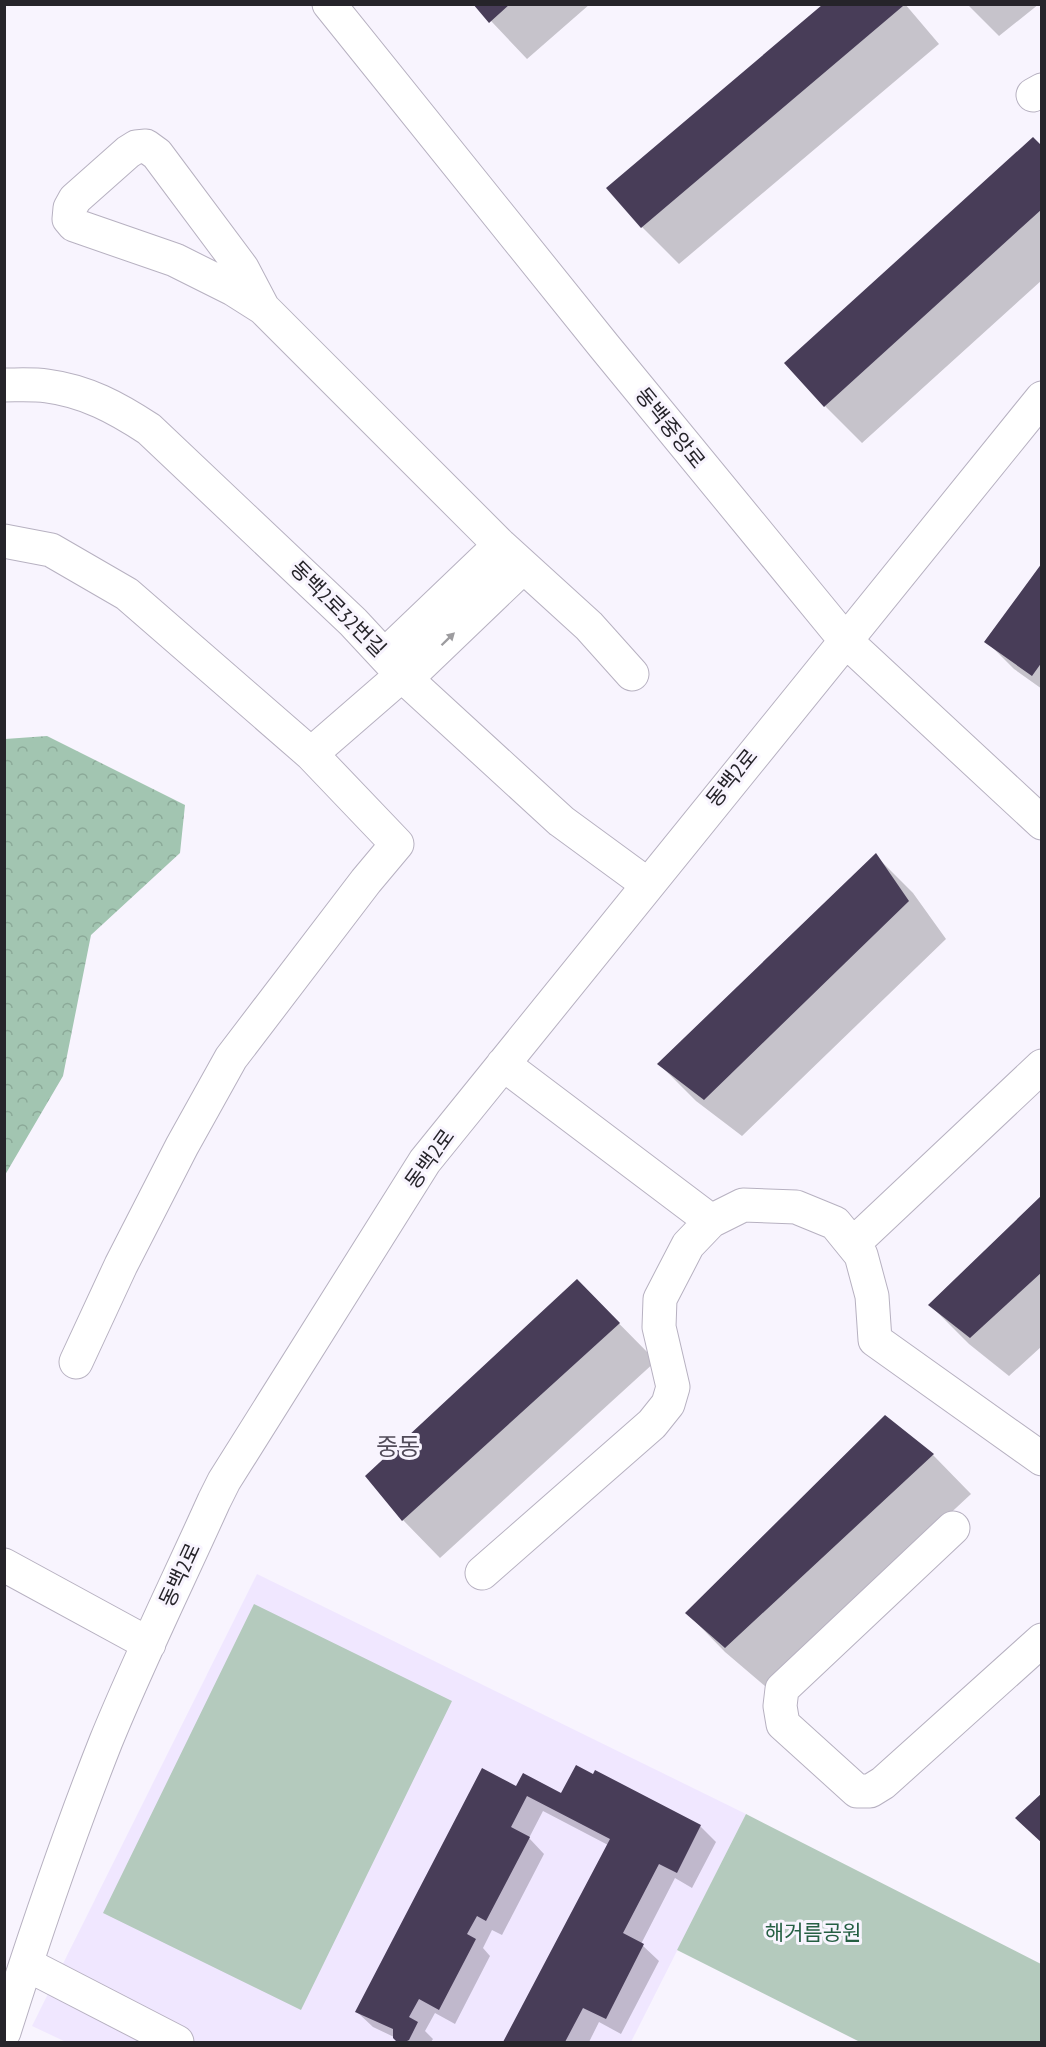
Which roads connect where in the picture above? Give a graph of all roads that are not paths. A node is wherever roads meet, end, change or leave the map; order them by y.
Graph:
1 (329, 4) edge
2 (263, 308) junction
3 (4, 386) edge
4 (1041, 398) edge
5 (4, 541) edge
6 (511, 556) junction
7 (846, 641) junction
8 (398, 670) junction
9 (632, 674) dead end
10 (311, 754) junction
11 (1041, 823) edge
12 (647, 884) junction
13 (503, 1064) junction
14 (1041, 1066) edge
15 (711, 1221) junction
16 (853, 1244) junction
17 (76, 1362) dead end
18 (1041, 1459) edge
19 (953, 1528) dead end
20 (4, 1565) edge
21 (482, 1573) dead end
22 (1041, 1640) edge
23 (149, 1644) junction
24 (26, 1964) junction
25 (4, 2032) edge
26 (177, 2043) edge

1 - 7 street, 동백중앙로
2 - 2 street
2 - 6 street
3 - 8 street, 동백2로32번길
4 - 7 street, 동백2로
5 - 10 street
6 - 8 street
6 - 9 street
7 - 11 street, 동백중앙로
7 - 12 street, 동백2로
8 - 10 street
8 - 12 street, 동백2로32번길
10 - 17 street
12 - 13 street, 동백2로
13 - 15 street
13 - 23 street, 동백2로
14 - 16 street
15 - 16 street
15 - 21 street
16 - 18 street
19 - 22 street
20 - 23 street
23 - 24 street, 동백2로
24 - 25 street, 동백2로
24 - 26 street

